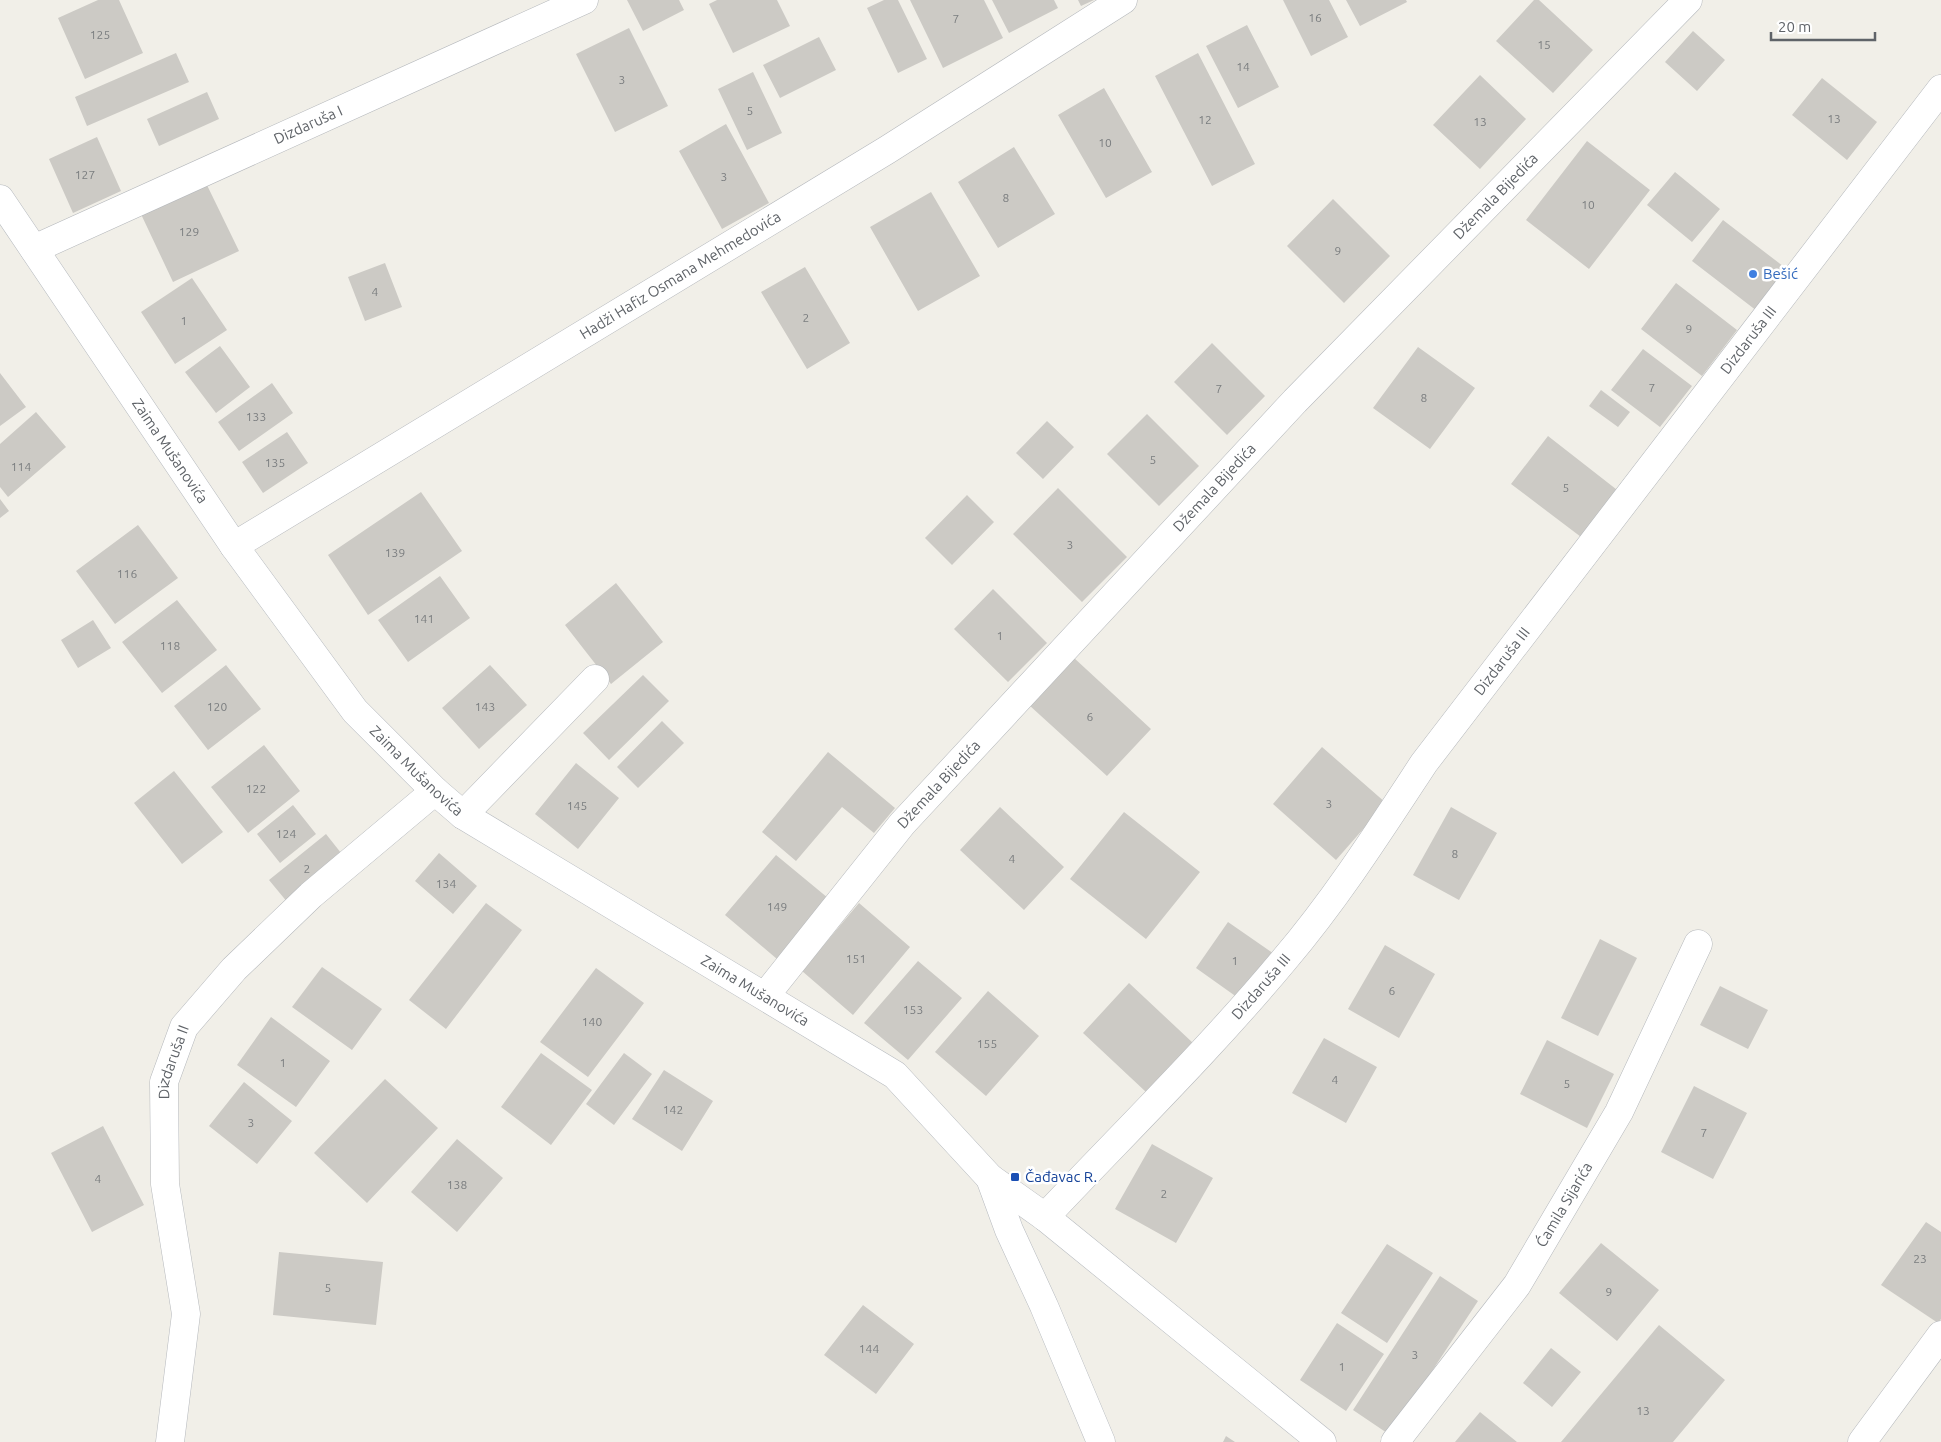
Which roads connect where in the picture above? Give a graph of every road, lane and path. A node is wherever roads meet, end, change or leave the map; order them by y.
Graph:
1 (584, 0) edge
2 (1123, 0) edge
3 (1688, 0) edge
4 (1941, 89) edge
5 (0, 199) edge
6 (34, 250) junction
7 (234, 546) junction
8 (595, 679) dead end
9 (435, 791) junction
10 (463, 815) junction
11 (1698, 944) dead end
12 (765, 996) junction
13 (990, 1178) junction
14 (1045, 1218) junction
15 (1941, 1335) edge
16 (170, 1442) edge
17 (1100, 1442) edge
18 (1322, 1442) edge
19 (1395, 1442) edge
20 (1862, 1442) edge

1 - 6 street, Dizdaruša I
2 - 7 street, Hadži Hafiz Osmana Mehmedovića
3 - 12 street, Džemala Bijedića
4 - 14 street, Dizdaruša III
5 - 6 street, Zaima Mušanovića
6 - 7 street, Zaima Mušanovića
7 - 9 street, Zaima Mušanovića
8 - 10 street
9 - 10 street, Zaima Mušanovića
9 - 16 street, Dizdaruša II
10 - 12 street, Zaima Mušanovića
11 - 19 street, Ćamila Sijarića
12 - 13 street, Zaima Mušanovića
13 - 14 street
13 - 17 street
14 - 18 street
15 - 20 street

